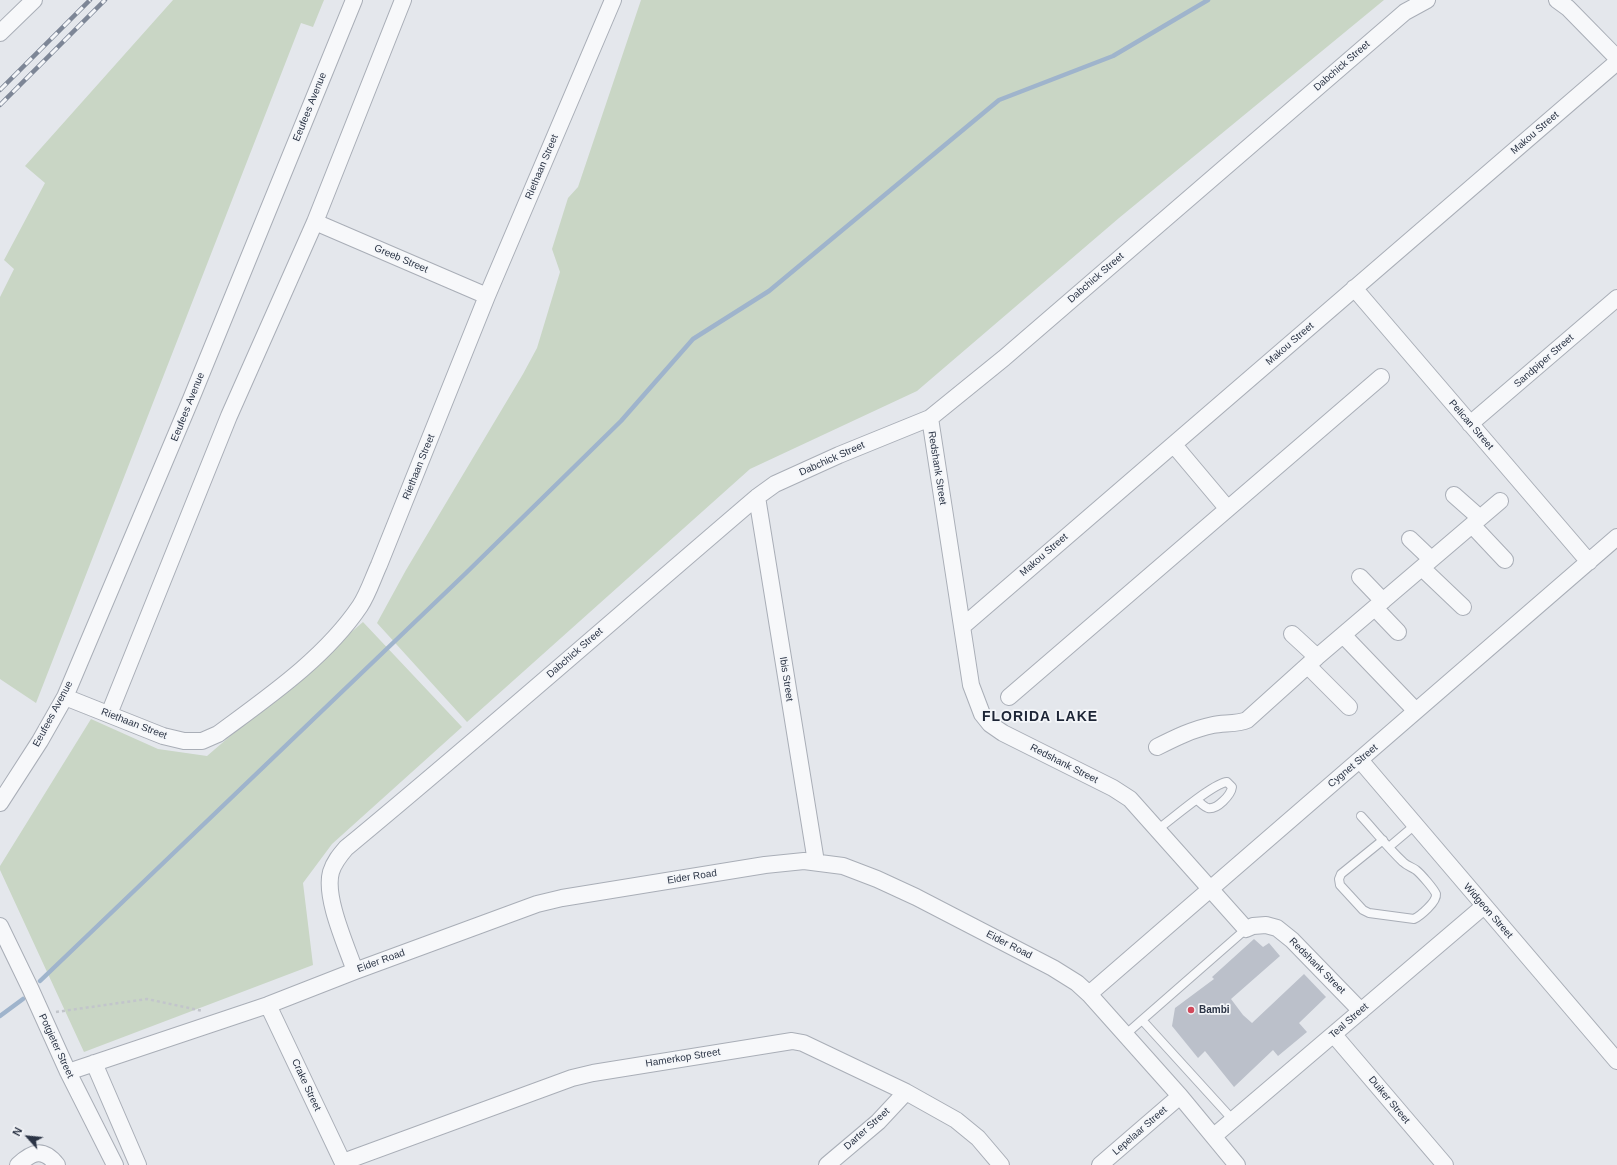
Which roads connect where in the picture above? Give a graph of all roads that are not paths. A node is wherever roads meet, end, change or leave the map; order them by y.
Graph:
1 (34, 0) edge
2 (354, 0) edge
3 (403, 0) edge
4 (613, 0) edge
5 (1427, 0) edge
6 (1556, 0) edge
7 (0, 33) edge
8 (1617, 58) edge
9 (1617, 62) edge
10 (315, 222) junction
11 (1354, 288) junction
12 (487, 296) junction
13 (1617, 298) edge
14 (1381, 377) dead end
15 (930, 418) junction
16 (1470, 424) junction
17 (1174, 445) junction
18 (1454, 495) dead end
19 (757, 497) junction
20 (1500, 501) dead end
21 (1227, 508) junction
22 (1476, 522) junction
23 (1617, 537) edge
24 (1410, 539) dead end
25 (1505, 560) dead end
26 (1589, 562) junction
27 (1427, 563) junction
28 (1360, 577) dead end
29 (1379, 605) junction
30 (1463, 607) dead end
31 (963, 626) junction
32 (1398, 632) dead end
33 (1292, 634) dead end
34 (1344, 636) junction
35 (1313, 662) junction
36 (65, 697) junction
37 (1009, 698) dead end
38 (1349, 707) dead end
39 (1416, 711) junction
40 (109, 714) junction
41 (1157, 747) dead end
42 (1360, 760) junction
43 (1197, 800) dead end
44 (0, 803) edge
45 (1361, 816) dead end
46 (1415, 826) junction
47 (1157, 830) junction
48 (1383, 840) junction
49 (1389, 847) junction
50 (816, 862) junction
51 (1210, 889) junction
52 (1484, 906) junction
53 (0, 926) edge
54 (1246, 929) junction
55 (354, 971) junction
56 (1089, 994) junction
57 (268, 1005) junction
58 (1361, 1011) junction
59 (1142, 1020) junction
60 (1125, 1034) junction
61 (1334, 1035) junction
62 (1617, 1061) edge
63 (94, 1063) junction
64 (68, 1072) junction
65 (906, 1092) junction
66 (1180, 1096) junction
67 (1233, 1120) junction
68 (1214, 1136) junction
69 (112, 1164) edge
70 (343, 1164) edge
71 (18, 1165) edge
72 (57, 1165) edge
73 (138, 1165) edge
74 (827, 1165) edge
75 (1000, 1165) edge
76 (1100, 1165) edge
77 (1237, 1165) edge
78 (1445, 1165) edge

1 - 7 street
2 - 36 street, Eeufees Avenue
3 - 10 street
4 - 12 street, Riethaan Street
5 - 15 street, Dabchick Street
6 - 8 street
9 - 11 street, Makou Street
10 - 12 street, Greeb Street
10 - 40 street
11 - 16 street, Pelican Street
11 - 17 street, Makou Street
12 - 40 street, Riethaan Street
13 - 16 street, Sandpiper Street
14 - 21 street
15 - 19 street, Dabchick Street
15 - 31 street, Redshank Street
16 - 26 street, Pelican Street
17 - 21 street
17 - 31 street, Makou Street
18 - 22 street
19 - 50 street, Ibis Street
19 - 55 street, Dabchick Street
20 - 22 street
21 - 37 street
22 - 25 street
22 - 27 street
23 - 26 street, Cygnet Street
24 - 27 street
26 - 39 street, Cygnet Street
27 - 29 street
27 - 30 street
28 - 29 street
29 - 32 street
29 - 34 street
31 - 47 street, Redshank Street
33 - 35 street
34 - 35 street
34 - 39 street
35 - 38 street
35 - 41 street
36 - 40 street, Riethaan Street
36 - 44 street, Eeufees Avenue
39 - 42 street, Cygnet Street
42 - 46 street, Widgeon Street
42 - 51 street, Cygnet Street
43 - 47 lane
45 - 48 lane
46 - 49 lane
46 - 52 street, Widgeon Street
47 - 51 street, Redshank Street
48 - 49 lane
48 - 49 lane
50 - 55 street, Eider Road
50 - 56 street, Eider Road
51 - 54 street, Redshank Street
51 - 56 street, Cygnet Street
52 - 58 street, Teal Street
52 - 62 street, Widgeon Street
53 - 64 street, Potgieter Street
54 - 58 street, Redshank Street
54 - 59 lane
55 - 57 street, Eider Road
56 - 60 street, Eider Road
57 - 63 street, Eider Road
57 - 70 street, Crake Street
58 - 61 street, Teal Street
59 - 60 lane
59 - 67 lane
60 - 66 street, Eider Road
61 - 67 street, Teal Street
61 - 78 street, Duiker Street
63 - 64 street, Eider Road
63 - 73 street
64 - 69 street, Potgieter Street
65 - 70 street, Hamerkop Street
65 - 74 street, Darter Street
65 - 75 street, Hamerkop Street
66 - 68 street, Eider Road
66 - 76 street, Lepelaar Street
67 - 68 street, Teal Street
68 - 77 street, Eider Road
71 - 72 street

